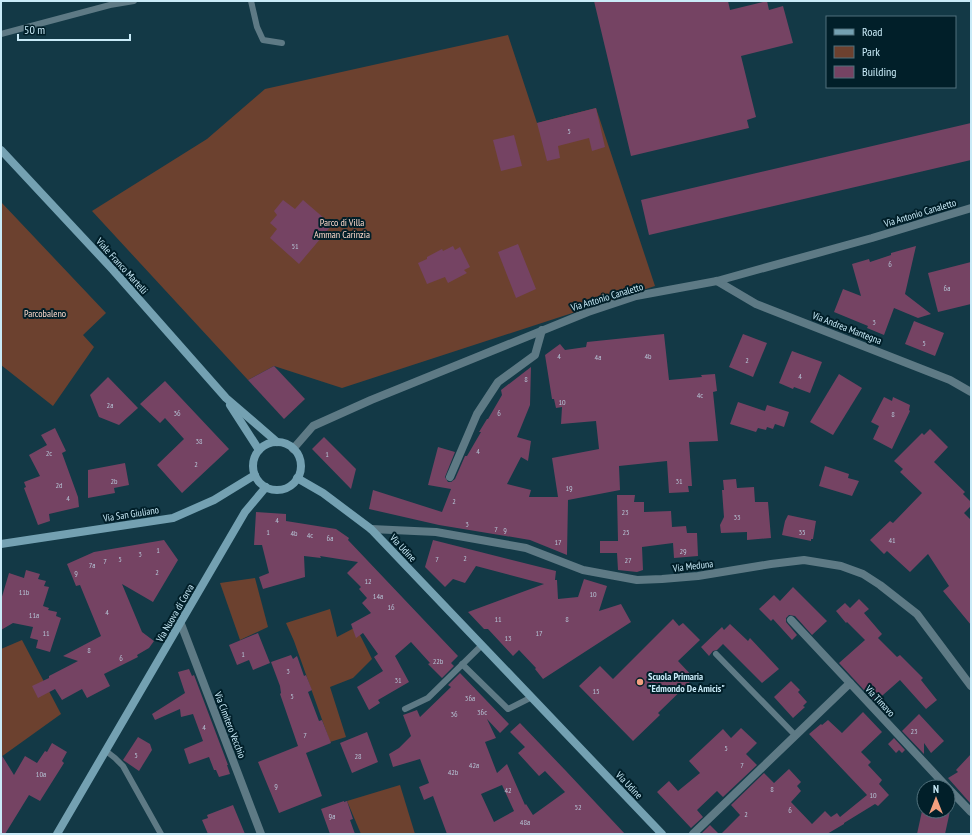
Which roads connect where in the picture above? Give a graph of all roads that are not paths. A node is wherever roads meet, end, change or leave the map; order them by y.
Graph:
1 (134, 1) edge
2 (251, 1) edge
3 (1, 34) edge
4 (282, 43) dead end
5 (1, 150) edge
6 (971, 208) edge
7 (717, 281) junction
8 (542, 330) junction
9 (971, 392) edge
10 (226, 398) junction
11 (277, 442) junction
12 (293, 449) junction
13 (259, 450) junction
14 (255, 475) junction
15 (450, 477) dead end
16 (297, 478) junction
17 (266, 487) junction
18 (371, 529) junction
19 (1, 544) edge
20 (790, 620) dead end
21 (181, 624) junction
22 (482, 645) junction
23 (716, 654) dead end
24 (462, 664) junction
25 (850, 683) junction
26 (971, 686) edge
27 (532, 697) junction
28 (405, 709) dead end
29 (795, 736) junction
30 (106, 751) junction
31 (940, 779) edge
32 (956, 796) edge
33 (971, 812) edge
34 (57, 834) edge
35 (160, 834) edge
36 (261, 834) edge
37 (662, 834) edge
38 (693, 834) edge

1 - 3 lane
2 - 4 lane
5 - 10 main road, Viale Franco Martelli
6 - 7 street, Via Antonio Canaletto
7 - 8 street, Via Antonio Canaletto
7 - 9 street, Via Andrea Mantegna
8 - 12 street, Via Antonio Canaletto
8 - 15 street
10 - 11 main road, Viale Franco Martelli
10 - 13 main road, Viale Franco Martelli
11 - 12 main road
11 - 13 main road
12 - 16 main road
13 - 14 main road
14 - 17 main road
14 - 19 main road, Via San Giuliano
16 - 17 main road
16 - 18 main road, Via Udine
17 - 21 main road, Via Nuova di Corva
18 - 22 main road, Via Udine
18 - 26 street, Via Meduna
20 - 25 street, Via Timavo
21 - 30 main road, Via Nuova di Corva
21 - 36 street, Via Cimitero Vecchio
22 - 24 lane
22 - 27 main road, Via Udine
23 - 29 lane
24 - 27 lane
24 - 28 lane
25 - 29 street
25 - 31 street, Via Timavo
27 - 37 main road, Via Udine
29 - 38 street
30 - 34 main road, Via Nuova di Corva
30 - 35 lane
32 - 33 street, Via Timavo

